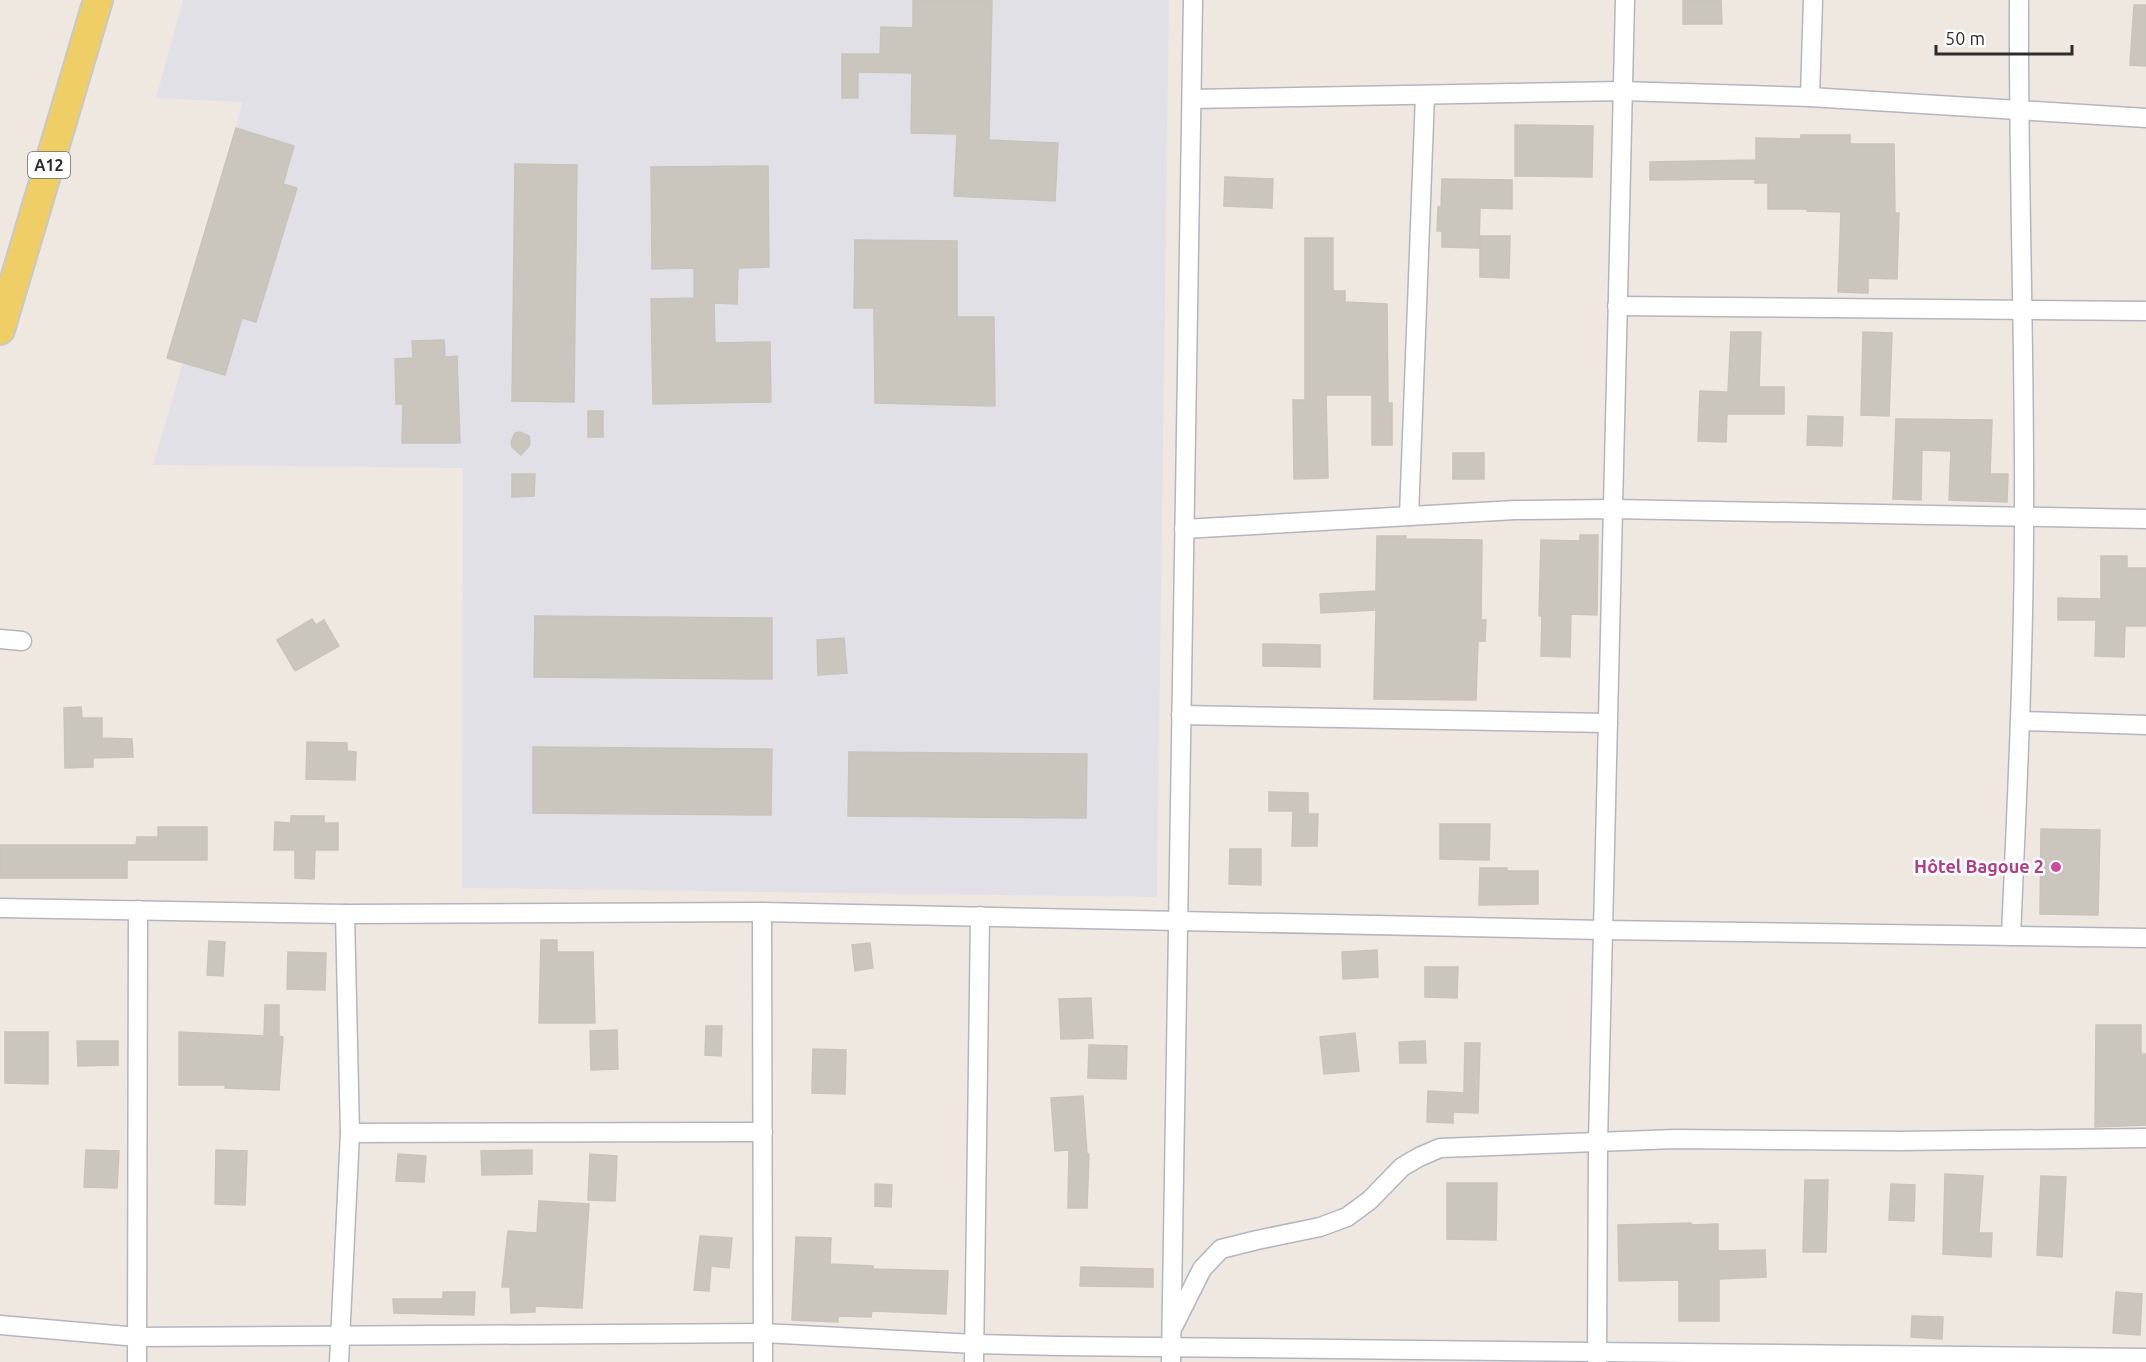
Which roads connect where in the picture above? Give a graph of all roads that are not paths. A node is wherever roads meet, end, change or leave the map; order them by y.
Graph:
1 (98, 0) edge
2 (1193, 0) edge
3 (1625, 0) edge
4 (1813, 0) edge
5 (2019, 0) edge
6 (1622, 92) junction
7 (1425, 95) junction
8 (1810, 97) junction
9 (1192, 99) junction
10 (2018, 111) junction
11 (2146, 118) edge
12 (1617, 306) junction
13 (2021, 309) junction
14 (2146, 311) edge
15 (0, 330) edge
16 (1613, 509) junction
17 (1409, 516) junction
18 (2024, 516) junction
19 (2146, 519) edge
20 (1184, 529) junction
21 (0, 639) edge
22 (22, 641) dead end
23 (1182, 715) junction
24 (2021, 721) junction
25 (1608, 723) junction
26 (2146, 725) edge
27 (0, 908) edge
28 (138, 910) junction
29 (762, 912) junction
30 (345, 914) junction
31 (980, 916) junction
32 (1178, 921) junction
33 (1603, 930) junction
34 (2011, 936) junction
35 (2146, 938) edge
36 (763, 1132) junction
37 (350, 1133) junction
38 (2146, 1138) edge
39 (1598, 1142) junction
40 (0, 1325) edge
41 (763, 1332) junction
42 (339, 1336) junction
43 (138, 1337) junction
44 (1171, 1346) edge
45 (974, 1353) edge
46 (1598, 1357) edge
47 (2146, 1358) edge
48 (137, 1362) edge
49 (339, 1362) edge
50 (763, 1362) edge

1 - 15 main road, A12
2 - 9 street
3 - 6 street
4 - 8 street
5 - 10 street
6 - 7 street
6 - 8 street
6 - 12 street
7 - 9 street
7 - 17 street
8 - 10 street
9 - 20 street
10 - 11 street
10 - 13 street
12 - 13 street
12 - 16 street
13 - 14 street
13 - 18 street
16 - 17 street
16 - 18 street
16 - 25 street
17 - 20 street
18 - 19 street
18 - 24 street
20 - 23 street
21 - 22 street
23 - 25 street
23 - 32 street
24 - 26 street
24 - 34 street
25 - 33 street
27 - 28 street
28 - 30 street
28 - 43 street
29 - 30 street
29 - 31 street
29 - 36 street
30 - 37 street
31 - 32 street
31 - 45 street
32 - 33 street
32 - 44 street
33 - 34 street
33 - 39 street
34 - 35 street
36 - 37 street
36 - 41 street
37 - 42 street
38 - 39 street
39 - 44 street
39 - 46 street
40 - 43 street
41 - 42 street
41 - 45 street
41 - 50 street
42 - 43 street
42 - 49 street
43 - 48 street
44 - 45 street
44 - 46 street
46 - 47 street

